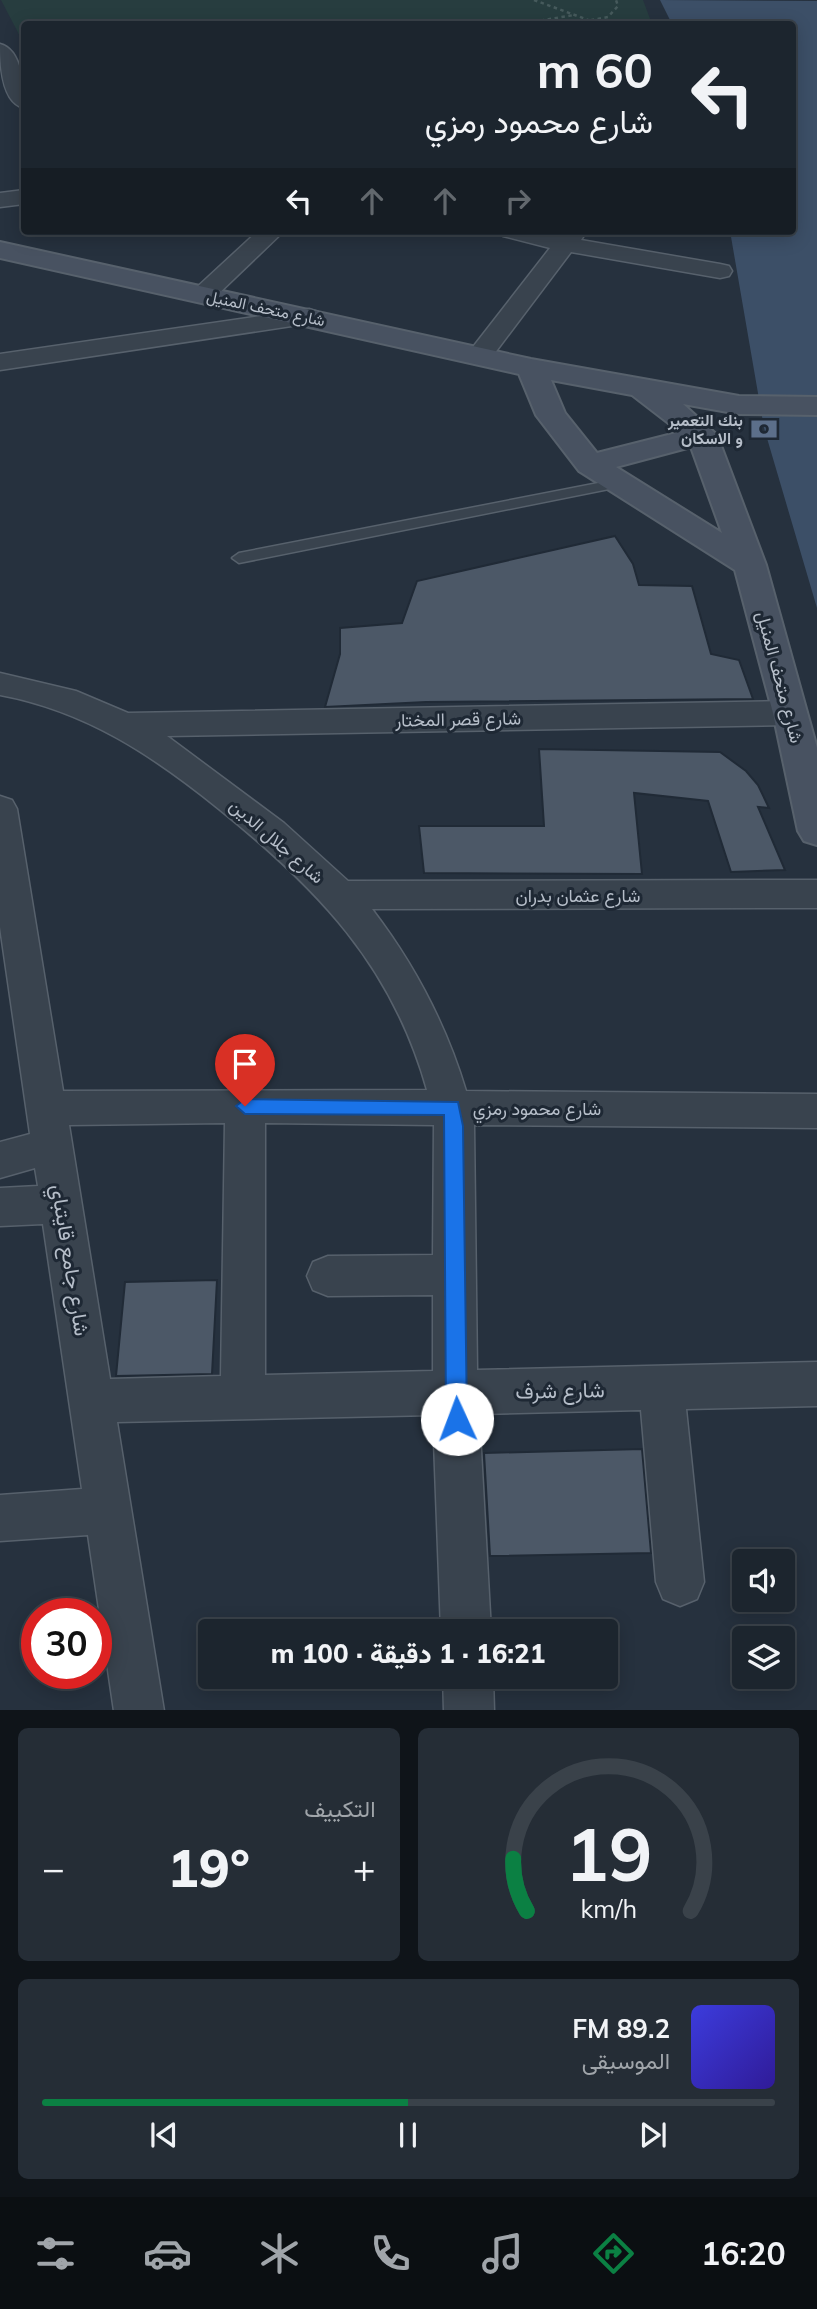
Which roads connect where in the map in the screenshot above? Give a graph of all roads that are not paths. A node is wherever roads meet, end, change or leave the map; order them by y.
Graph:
1 (0, 50) edge
2 (21, 96) edge
3 (21, 197) edge
4 (0, 200) edge
5 (268, 235) edge
6 (545, 235) edge
7 (570, 238) edge
8 (0, 250) edge
9 (720, 271) dead end
10 (204, 294) junction
11 (309, 317) junction
12 (479, 356) junction
13 (0, 362) edge
14 (531, 368) junction
15 (635, 386) junction
16 (817, 406) edge
17 (702, 435) junction
18 (590, 464) junction
19 (619, 483) junction
20 (239, 558) dead end
21 (750, 565) junction
22 (0, 684) edge
23 (791, 713) junction
24 (126, 725) junction
25 (0, 809) edge
26 (817, 831) edge
27 (817, 894) edge
28 (339, 895) junction
29 (8, 910) edge
30 (245, 1106) junction
31 (452, 1108) junction
32 (817, 1111) edge
33 (49, 1127) junction
34 (0, 1160) edge
35 (62, 1204) junction
36 (0, 1208) edge
37 (454, 1275) junction
38 (328, 1276) dead end
39 (817, 1384) edge
40 (661, 1387) junction
41 (456, 1392) junction
42 (243, 1396) junction
43 (93, 1401) junction
44 (109, 1510) junction
45 (0, 1518) edge
46 (680, 1582) dead end
47 (465, 1619) edge
48 (468, 1689) edge
49 (139, 1710) edge
50 (469, 1710) edge

1 - 2 street
3 - 4 street
5 - 10 street
6 - 7 street
7 - 9 street
7 - 12 street
8 - 10 street, شارع متحف المنيل
10 - 11 street, شارع متحف المنيل
11 - 12 street, شارع متحف المنيل
11 - 13 street
12 - 14 street, شارع متحف المنيل
14 - 15 street, شارع متحف المنيل
14 - 18 street
15 - 16 street, شارع متحف المنيل
15 - 17 street, شارع متحف المنيل
17 - 18 street
17 - 21 street, شارع متحف المنيل
18 - 19 street
19 - 20 lane
19 - 21 street
21 - 23 street, شارع متحف المنيل
22 - 24 street, شارع جلال الدين
23 - 24 street, شارع قصر المختار
23 - 26 street, شارع متحف المنيل
24 - 28 street, شارع جلال الدين
25 - 29 street, شارع جامع قايتباي
27 - 28 street, شارع عثمان بدران
28 - 31 street, شارع جلال الدين
29 - 33 street, شارع جامع قايتباي
30 - 31 street, شارع محمود رمزي
30 - 33 street, شارع محمود رمزي
30 - 42 street
31 - 32 street, شارع محمود رمزي
31 - 37 street, شارع جلال الدين
33 - 34 street, شارع محمود رمزي
33 - 35 street, شارع جامع قايتباي
35 - 36 street
35 - 43 street, شارع جامع قايتباي
37 - 38 street
37 - 41 street, شارع جلال الدين
39 - 40 street, شارع شرف
40 - 41 street, شارع شرف
40 - 46 street
41 - 42 street, شارع شرف
41 - 47 street, شارع جلال الدين
42 - 43 street, شارع شرف
43 - 44 street, شارع جامع قايتباي
44 - 45 street
44 - 49 street, شارع جامع قايتباي
48 - 50 street

